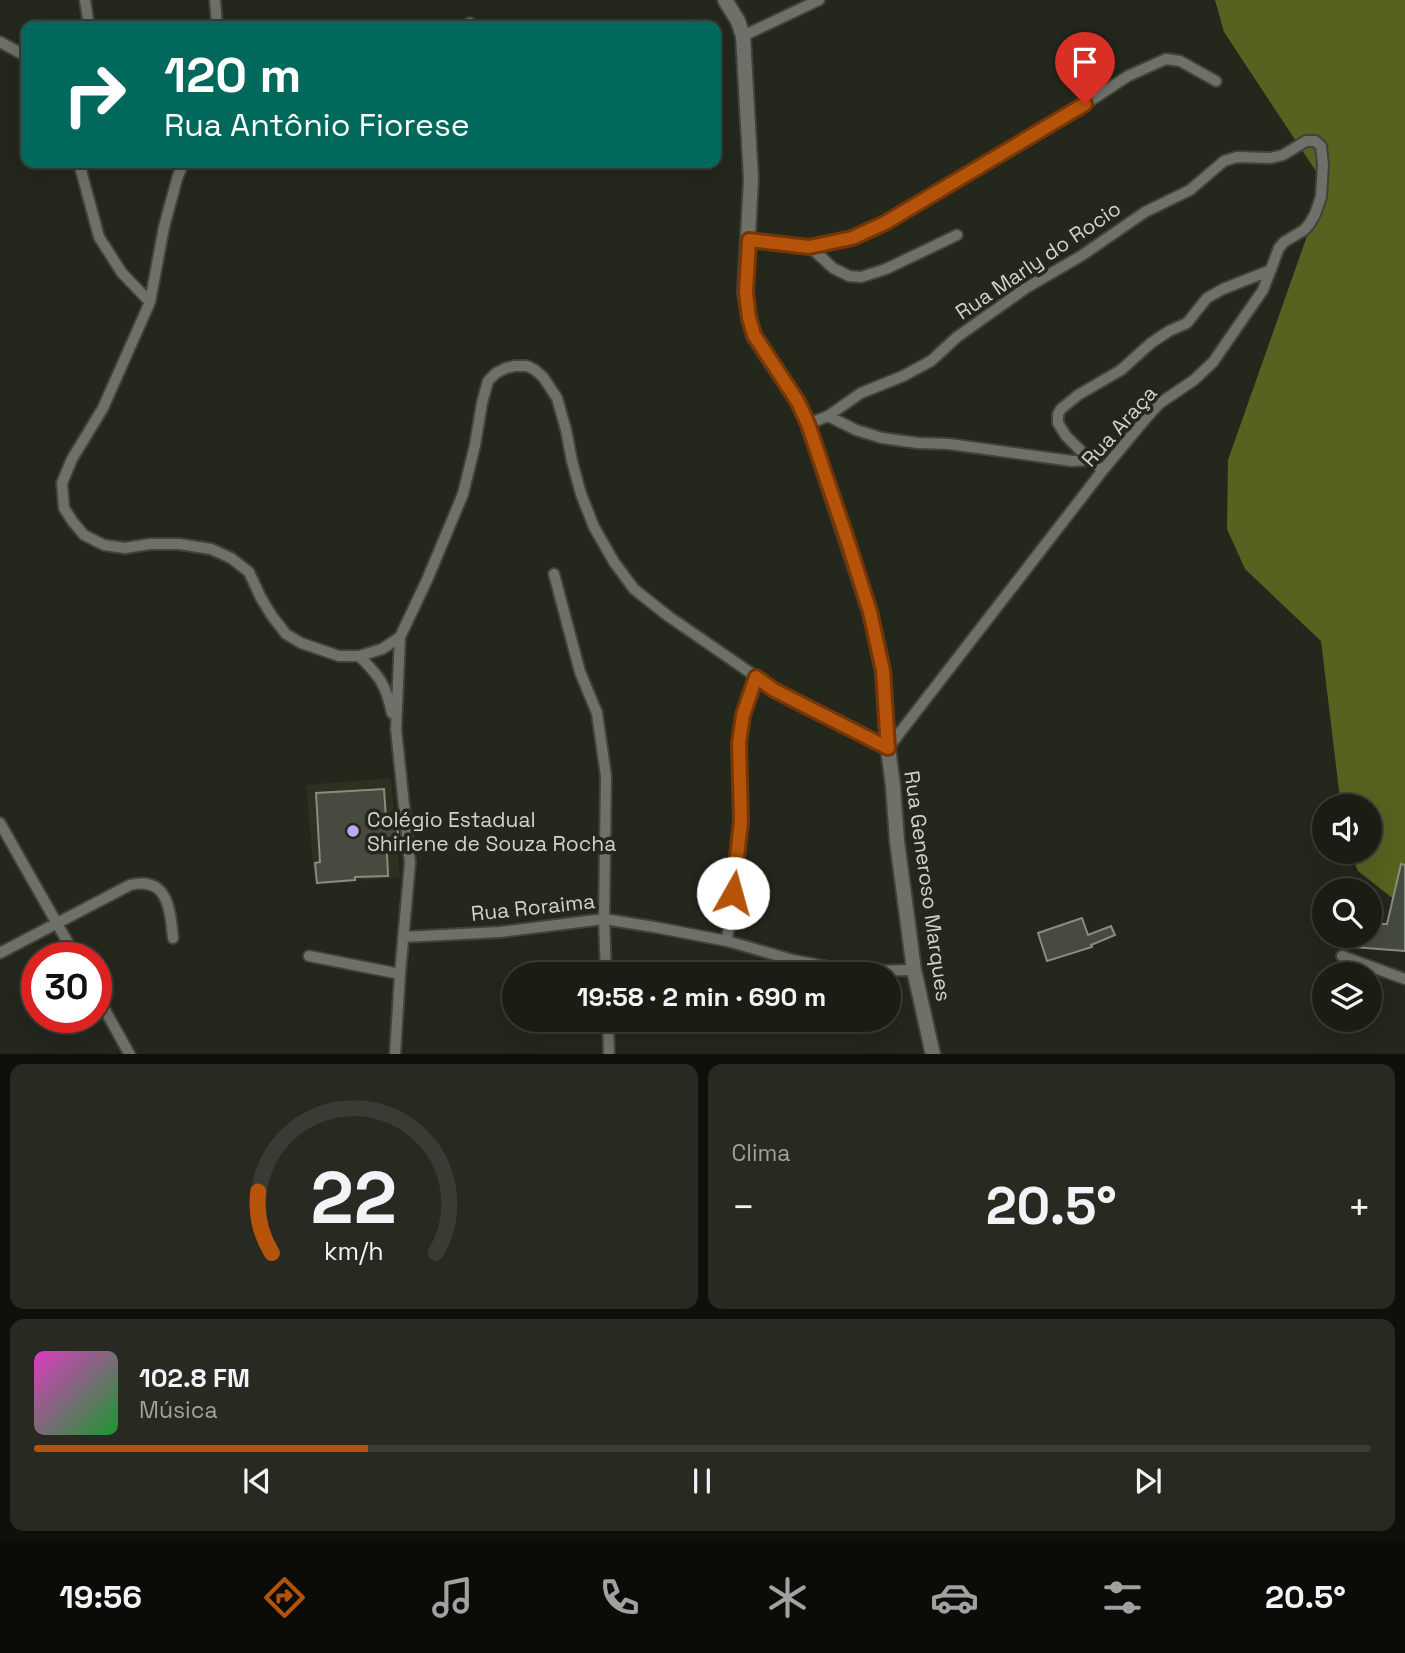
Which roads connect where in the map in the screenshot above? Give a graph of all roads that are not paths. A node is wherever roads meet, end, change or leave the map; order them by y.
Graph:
1 (85, 0) edge
2 (215, 0) edge
3 (725, 0) edge
4 (819, 0) edge
5 (88, 21) edge
6 (217, 21) edge
7 (743, 36) junction
8 (0, 42) edge
9 (21, 53) edge
10 (1216, 81) dead end
11 (1294, 150) joint
12 (80, 168) edge
13 (181, 168) edge
14 (957, 235) dead end
15 (749, 240) junction
16 (809, 247) junction
17 (1271, 270) junction
18 (150, 302) junction
19 (828, 416) junction
20 (808, 424) junction
21 (1090, 460) junction
22 (1103, 470) junction
23 (554, 574) dead end
24 (401, 637) junction
25 (359, 656) junction
26 (756, 677) junction
27 (396, 729) junction
28 (888, 748) junction
29 (0, 823) edge
30 (604, 919) junction
31 (57, 922) junction
32 (173, 937) dead end
33 (403, 937) junction
34 (68, 942) edge
35 (727, 942) junction
36 (0, 953) edge
37 (309, 956) dead end
38 (1342, 956) dead end
39 (606, 962) edge
40 (914, 970) junction
41 (400, 974) junction
42 (1405, 979) edge
43 (112, 1023) edge
44 (608, 1032) edge
45 (129, 1054) edge
46 (395, 1054) edge
47 (609, 1054) edge
48 (933, 1054) edge

1 - 5 street
2 - 6 street
3 - 7 street, Rua Generoso Marques
4 - 7 street
7 - 15 street, Rua Generoso Marques
8 - 9 street
10 - 16 street
11 - 17 street, Rua Araça
11 - 19 street, Rua Marly do Rocio
12 - 18 street
13 - 18 street
14 - 16 street
15 - 16 street
15 - 20 street, Rua Generoso Marques
17 - 21 street
17 - 22 street, Rua Araça
18 - 25 street
19 - 20 street, Rua Marly do Rocio
19 - 21 street
20 - 28 street, Rua Generoso Marques
21 - 22 street
22 - 28 street, Rua Araça
23 - 30 street
24 - 25 street
24 - 26 street
24 - 27 street
25 - 27 street
26 - 28 street
26 - 35 street
27 - 33 street
28 - 40 street, Rua Generoso Marques
29 - 31 street
30 - 33 street, Rua Roraima
30 - 35 street, Rua Roraima
30 - 39 street
31 - 32 street
31 - 34 street
31 - 36 street
33 - 41 street
35 - 40 street, Rua Roraima
37 - 41 street
38 - 42 street
40 - 48 street, Rua Generoso Marques
41 - 46 street
43 - 45 street
44 - 47 street

